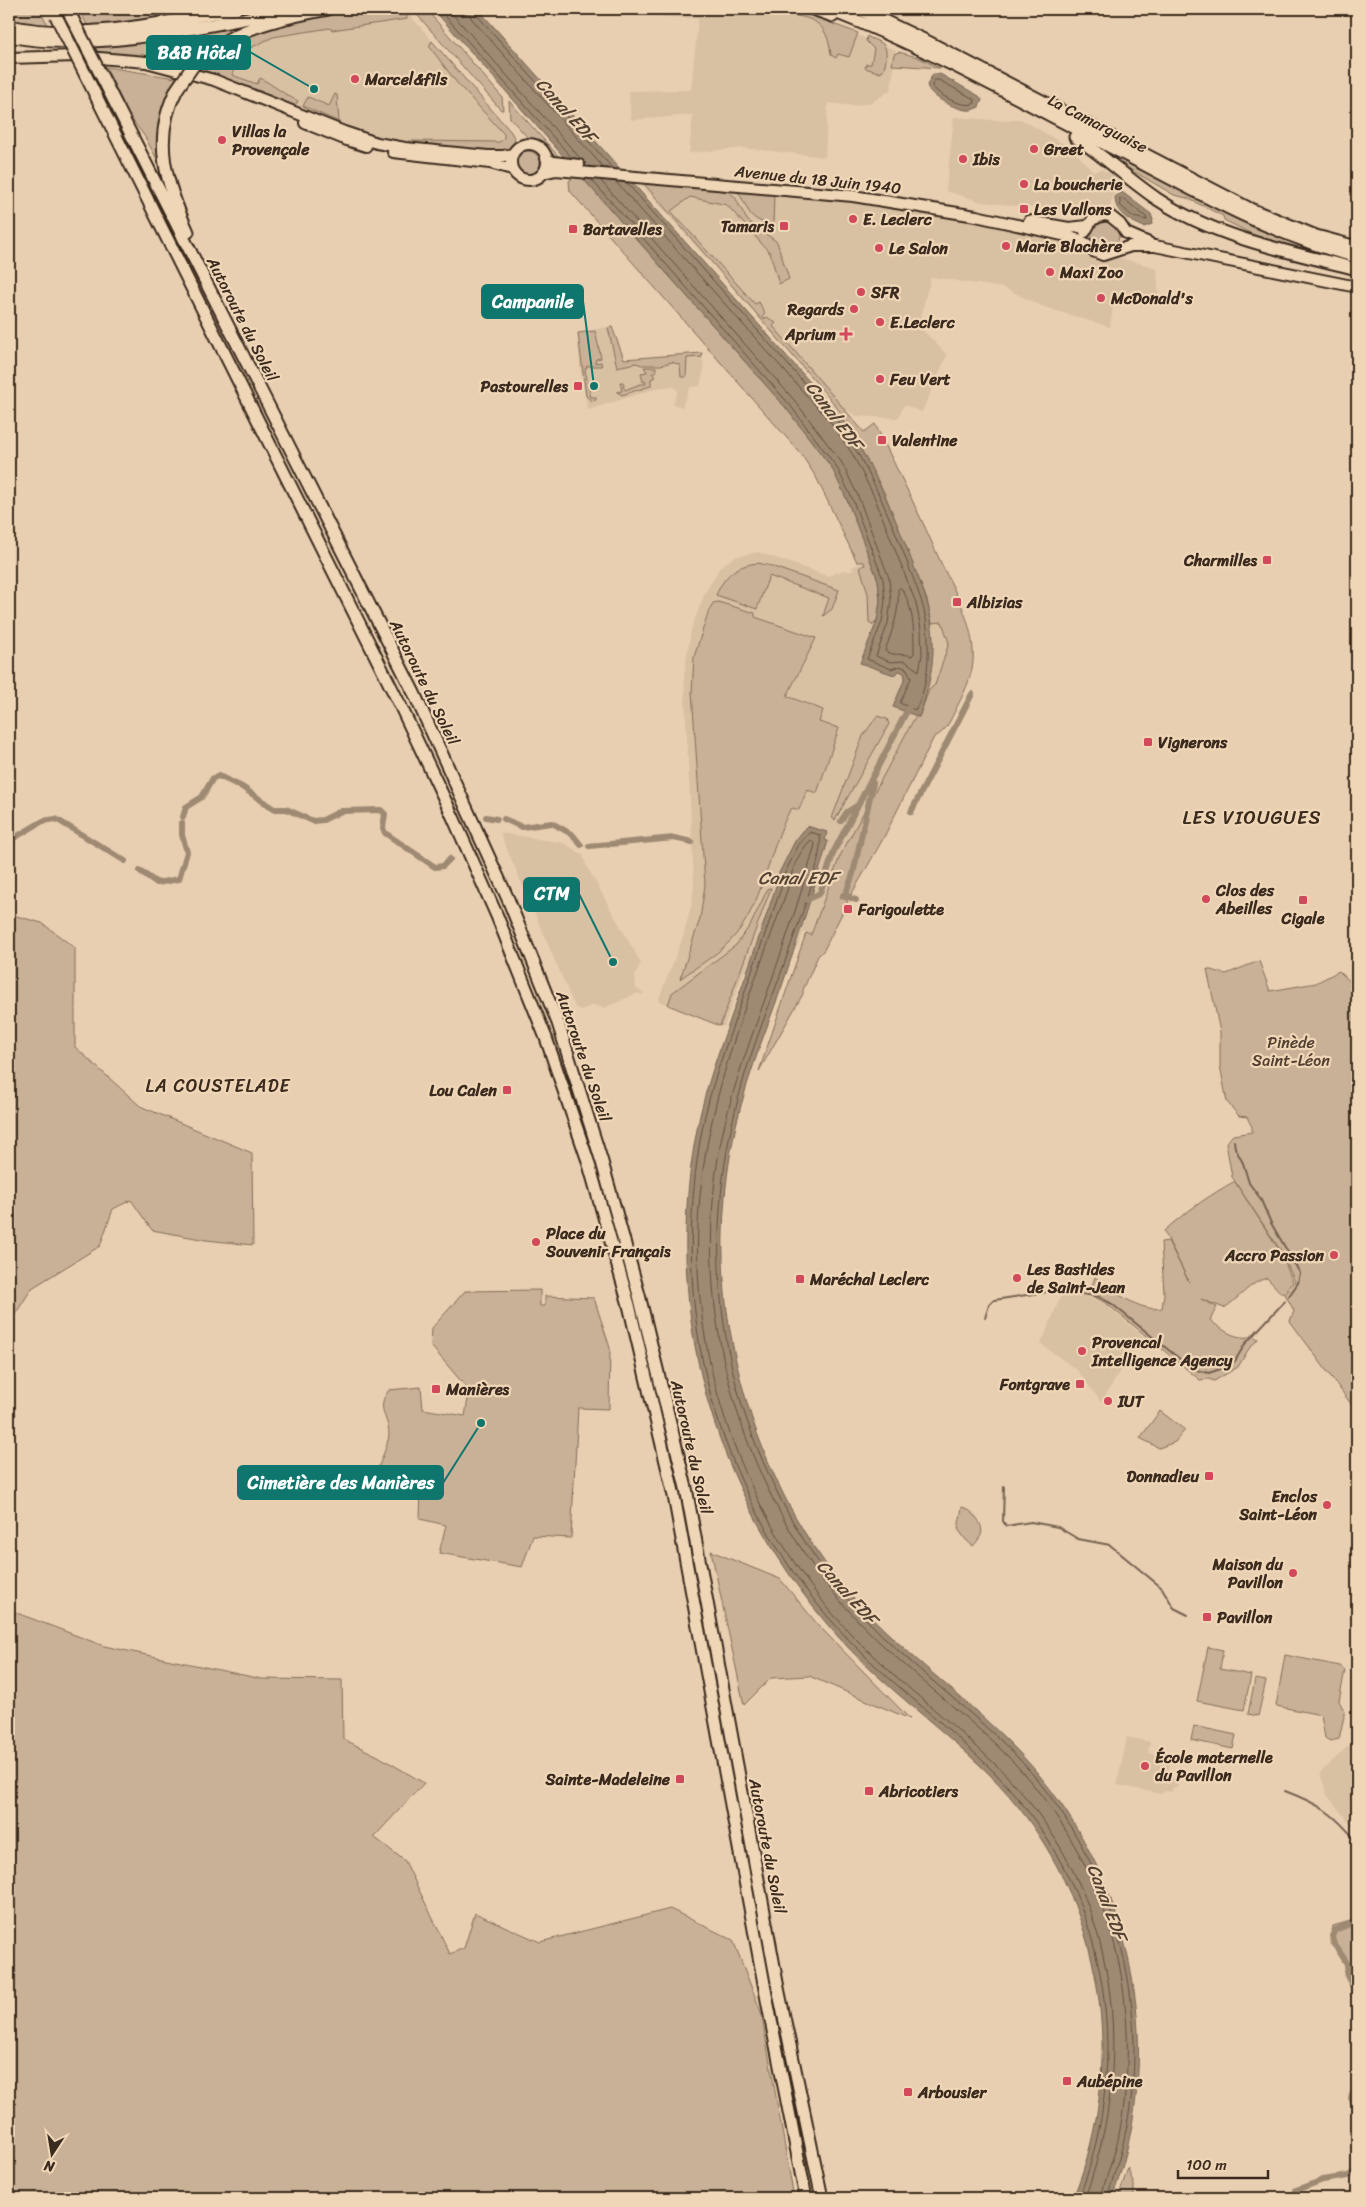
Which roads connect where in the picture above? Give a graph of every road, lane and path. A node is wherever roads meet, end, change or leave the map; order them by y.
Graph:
1 (236, 9) edge
2 (298, 9) edge
3 (326, 9) edge
4 (813, 9) edge
5 (827, 9) edge
6 (859, 9) edge
7 (54, 13) edge
8 (70, 14) edge
9 (9, 26) edge
10 (9, 36) edge
11 (9, 58) edge
12 (940, 60) junction
13 (258, 98) junction
14 (1044, 118) junction
15 (513, 154) junction
16 (552, 164) junction
17 (512, 169) junction
18 (772, 186) junction
19 (788, 187) junction
20 (1087, 226) junction
21 (1123, 229) junction
22 (1087, 244) junction
23 (1155, 246) junction
24 (1357, 248) edge
25 (1118, 250) junction
26 (1357, 257) edge
27 (1357, 270) edge
28 (1313, 277) junction
29 (1357, 281) edge
30 (1357, 287) edge
31 (238, 346) junction
32 (806, 2198) edge
33 (822, 2198) edge

1 - 9 highway
2 - 10 highway
3 - 31 highway, bridge
4 - 14 highway
5 - 12 highway, La Camarguaise
6 - 24 highway, La Camarguaise
7 - 32 highway, Autoroute du Soleil, bridge
8 - 31 highway, Autoroute du Soleil, bridge
11 - 13 main road
12 - 14 highway
12 - 26 highway, La Camarguaise
13 - 15 main road
13 - 17 main road
14 - 27 highway
15 - 16 main road
15 - 17 main road
16 - 17 main road
16 - 18 main road, Avenue du 18 Juin 1940
16 - 18 main road, Avenue du 18 Juin 1940
18 - 19 main road, Avenue du 18 Juin 1940
19 - 20 main road, Avenue du 18 Juin 1940
19 - 22 main road, Avenue du 18 Juin 1940
20 - 21 main road, Avenue du 18 Juin 1940
20 - 22 main road
21 - 23 main road, Avenue du 18 Juin 1940
21 - 25 main road
22 - 25 main road, Avenue du 18 Juin 1940
23 - 25 main road, Avenue du 18 Juin 1940
23 - 28 main road, Avenue du 18 Juin 1940
28 - 29 main road, Avenue du 18 Juin 1940
28 - 30 main road, Avenue du 18 Juin 1940
31 - 33 highway, Autoroute du Soleil

